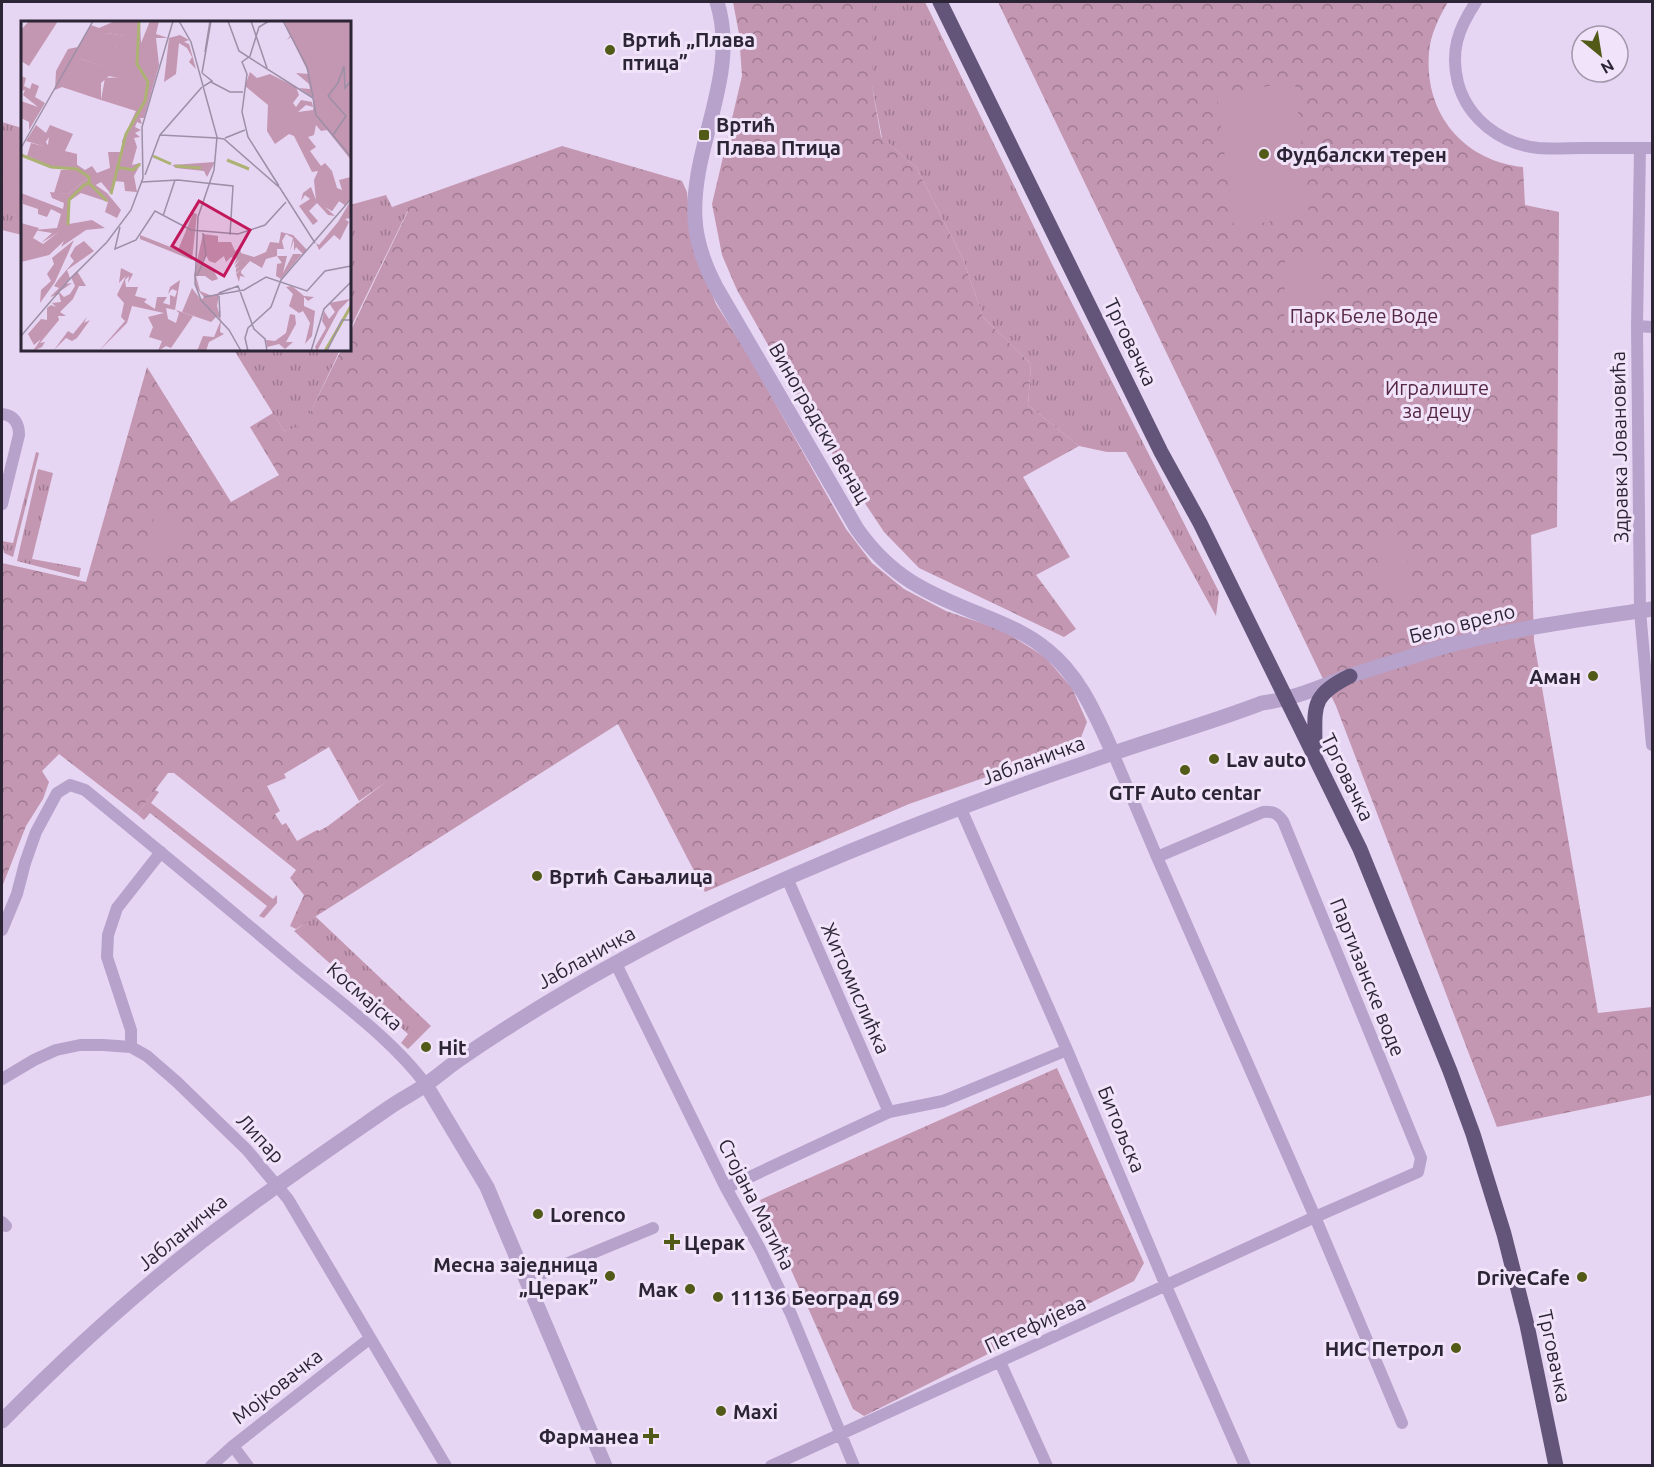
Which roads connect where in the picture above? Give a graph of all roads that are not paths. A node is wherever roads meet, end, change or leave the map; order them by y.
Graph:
1 (717, 2) edge
2 (940, 2) edge
3 (1476, 2) edge
4 (1646, 148) edge
5 (1637, 326) junction
6 (1653, 327) edge
7 (2, 414) edge
8 (2, 504) edge
9 (1646, 610) edge
10 (1350, 676) junction
11 (1287, 700) junction
12 (1653, 745) edge
13 (1113, 753) junction
14 (1315, 756) junction
15 (961, 809) junction
16 (161, 852) junction
17 (1157, 857) junction
18 (787, 878) junction
19 (2, 930) edge
20 (616, 964) junction
21 (131, 1047) junction
22 (1067, 1050) junction
23 (2, 1078) edge
24 (426, 1085) junction
25 (889, 1112) junction
26 (277, 1185) junction
27 (726, 1188) junction
28 (1315, 1217) junction
29 (653, 1228) dead end
30 (527, 1280) junction
31 (1166, 1286) junction
32 (369, 1339) junction
33 (1000, 1362) junction
34 (2, 1421) edge
35 (1402, 1423) dead end
36 (840, 1434) junction
37 (233, 1446) junction
38 (212, 1466) edge
39 (248, 1466) edge
40 (446, 1466) edge
41 (605, 1466) edge
42 (771, 1466) edge
43 (854, 1466) edge
44 (1047, 1466) edge
45 (1245, 1466) edge
46 (1556, 1466) edge

1 - 13 street, Виноградски венац
2 - 11 main road, Трговачка
3 - 4 street
4 - 5 street, Здравка Јовановића
5 - 6 street
5 - 9 street, Здравка Јовановића
7 - 8 street
9 - 10 street, Бело врело
9 - 12 street, Здравка Јовановића
10 - 11 street, Бело врело
10 - 14 main road
11 - 13 street, Јабланичка
11 - 14 main road, Трговачка
13 - 15 street, Јабланичка
13 - 17 street
14 - 46 main road, Трговачка
15 - 18 street, Јабланичка
15 - 22 street, Битољска
16 - 19 street, Космајска
16 - 21 street
16 - 24 street, Космајска
17 - 28 street
17 - 28 street, Партизанске воде
18 - 20 street, Јабланичка
18 - 25 street, Житомислићка
20 - 24 street, Јабланичка
20 - 27 street, Стојана Матића
21 - 23 street
21 - 26 street, Липар
22 - 25 street
22 - 31 street, Битољска
24 - 26 street, Јабланичка
24 - 30 street, Космајска
25 - 27 street
26 - 32 street, Липар
26 - 34 street, Јабланичка
27 - 36 street, Стојана Матића
28 - 31 street, Петефијева
28 - 35 street
29 - 30 street
30 - 41 street, Космајска
31 - 33 street, Петефијева
31 - 45 street, Битољска
32 - 37 street, Мојковачка
32 - 40 street, Липар
33 - 36 street, Петефијева
33 - 44 street
36 - 42 street, Петефијева
36 - 43 street, Стојана Матића
37 - 38 street, Мојковачка
37 - 39 street

